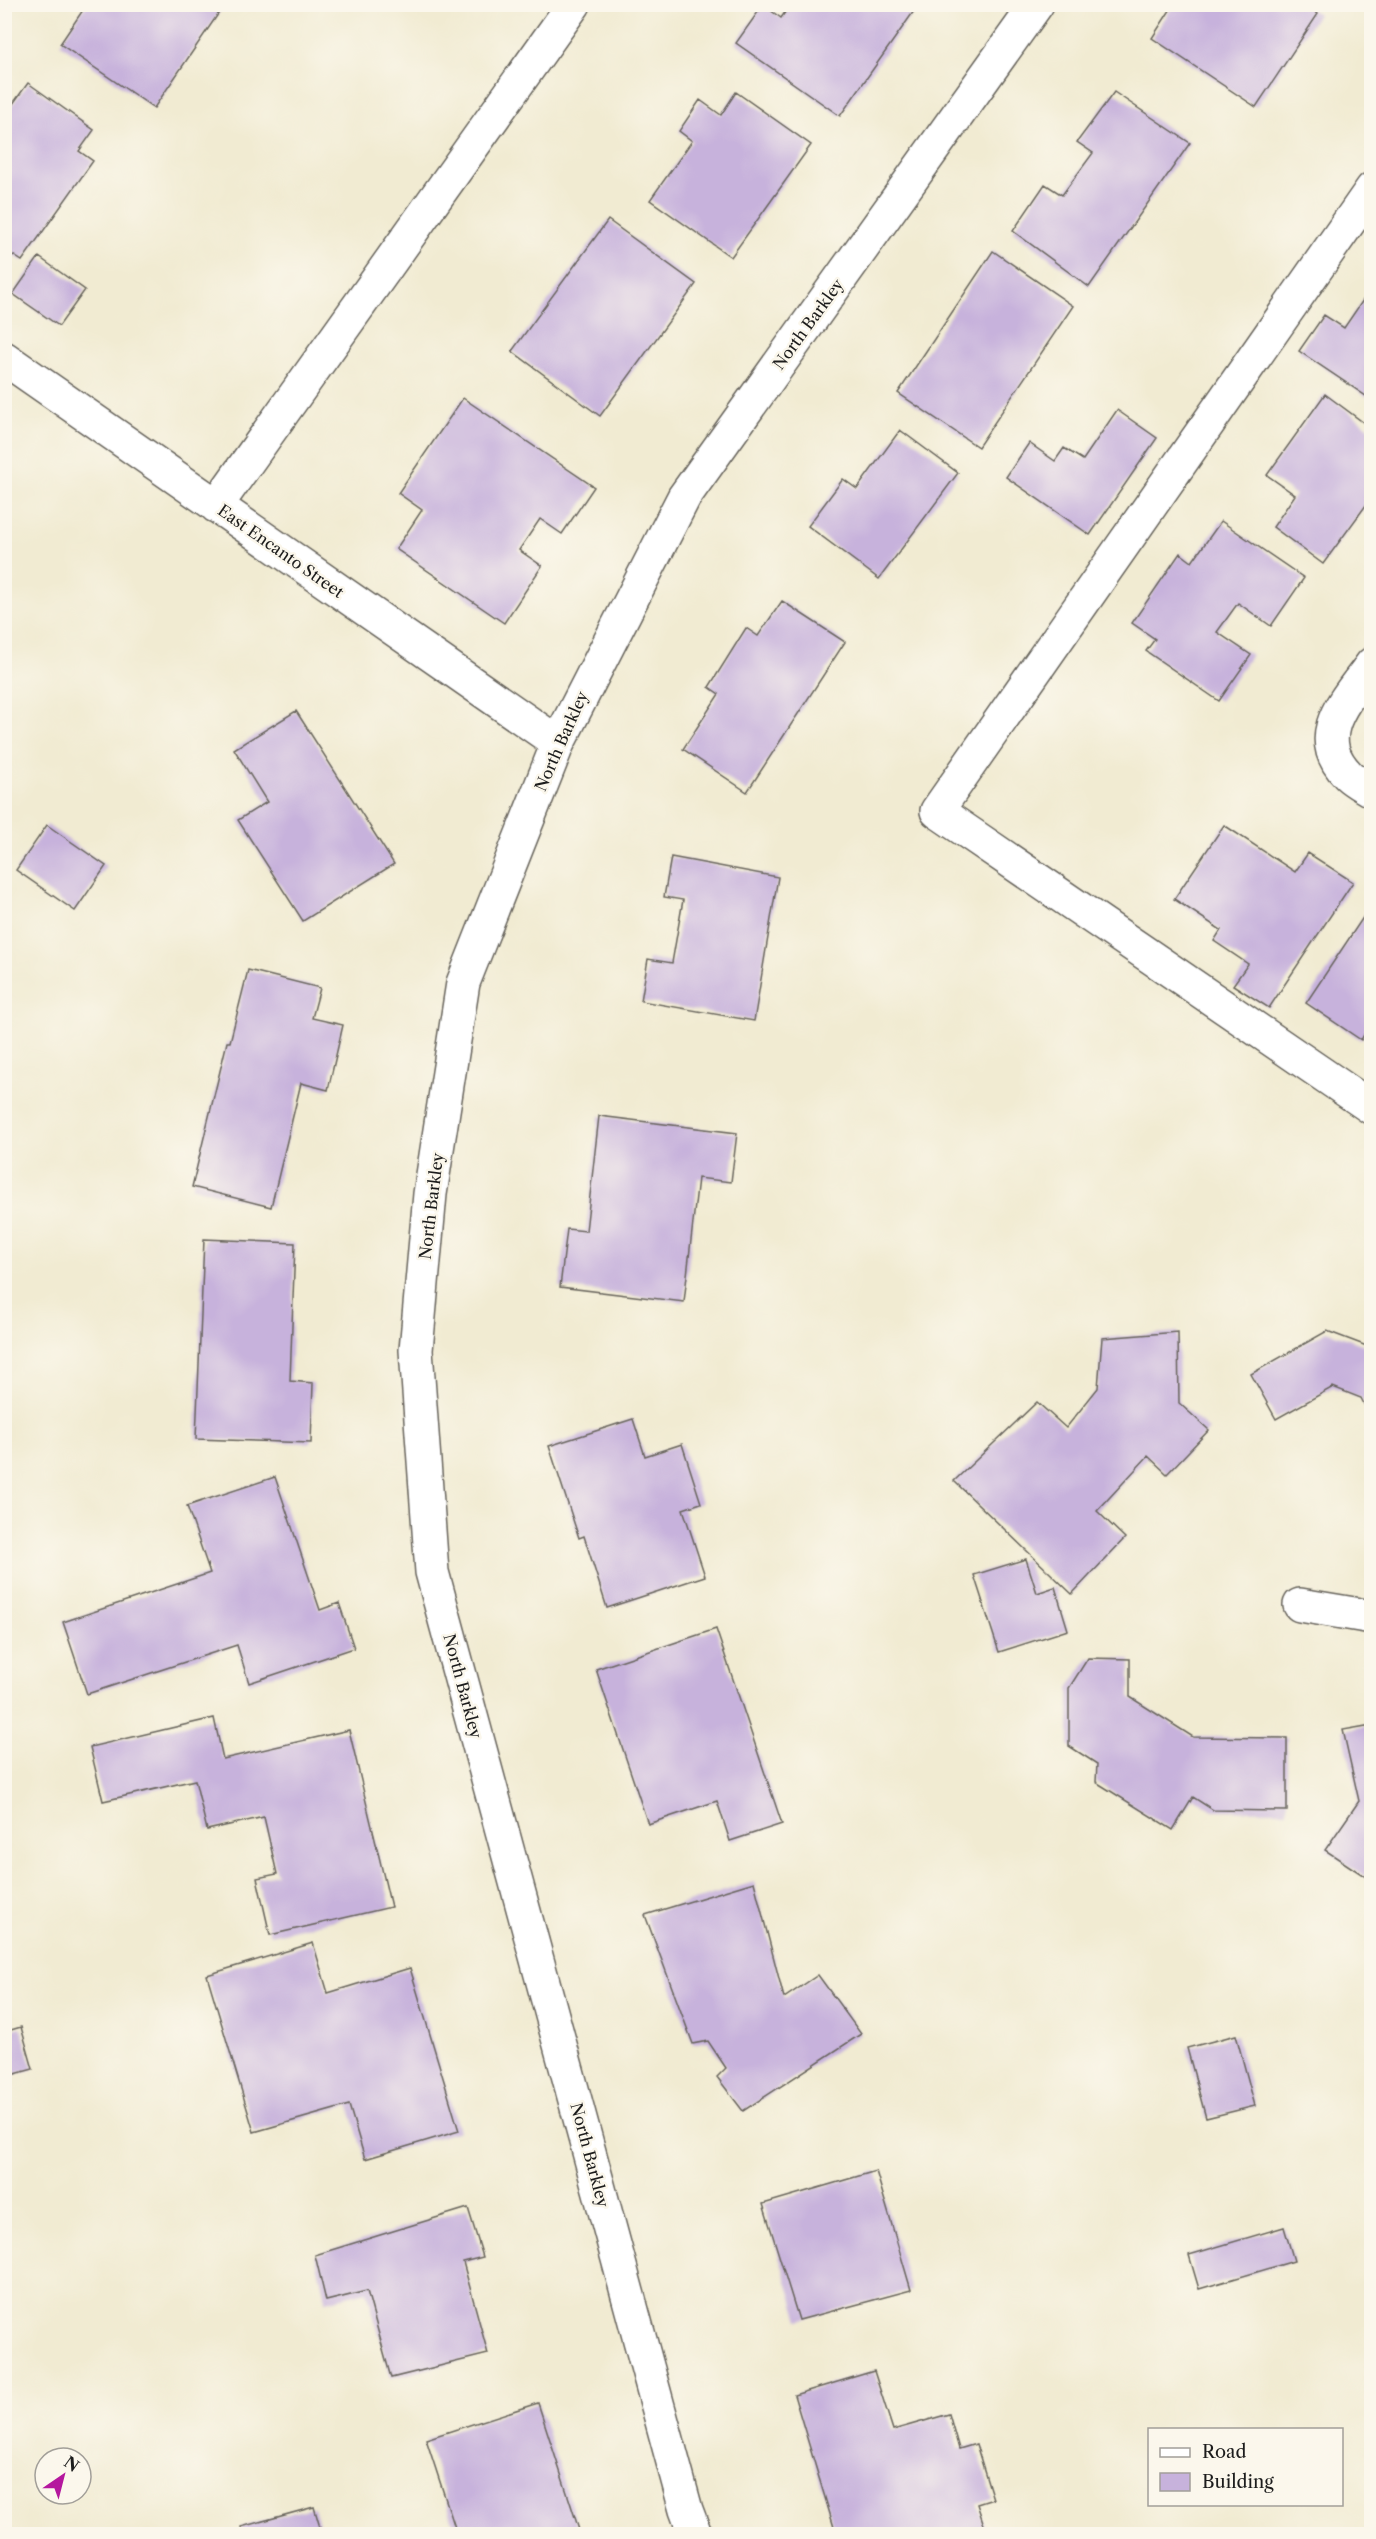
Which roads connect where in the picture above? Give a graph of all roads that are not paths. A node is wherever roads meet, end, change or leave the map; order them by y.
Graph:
1 (574, 4) edge
2 (1037, 4) edge
3 (1371, 189) edge
4 (4, 357) edge
5 (216, 506) junction
6 (1371, 664) edge
7 (558, 743) junction
8 (1371, 791) edge
9 (1371, 1108) edge
10 (1300, 1605) dead end
11 (1371, 1617) edge
12 (695, 2535) edge

1 - 5 street
2 - 7 street, North Barkley
3 - 9 street
4 - 5 street, East Encanto Street
5 - 7 street, East Encanto Street
6 - 8 street
7 - 12 street, North Barkley
10 - 11 street

